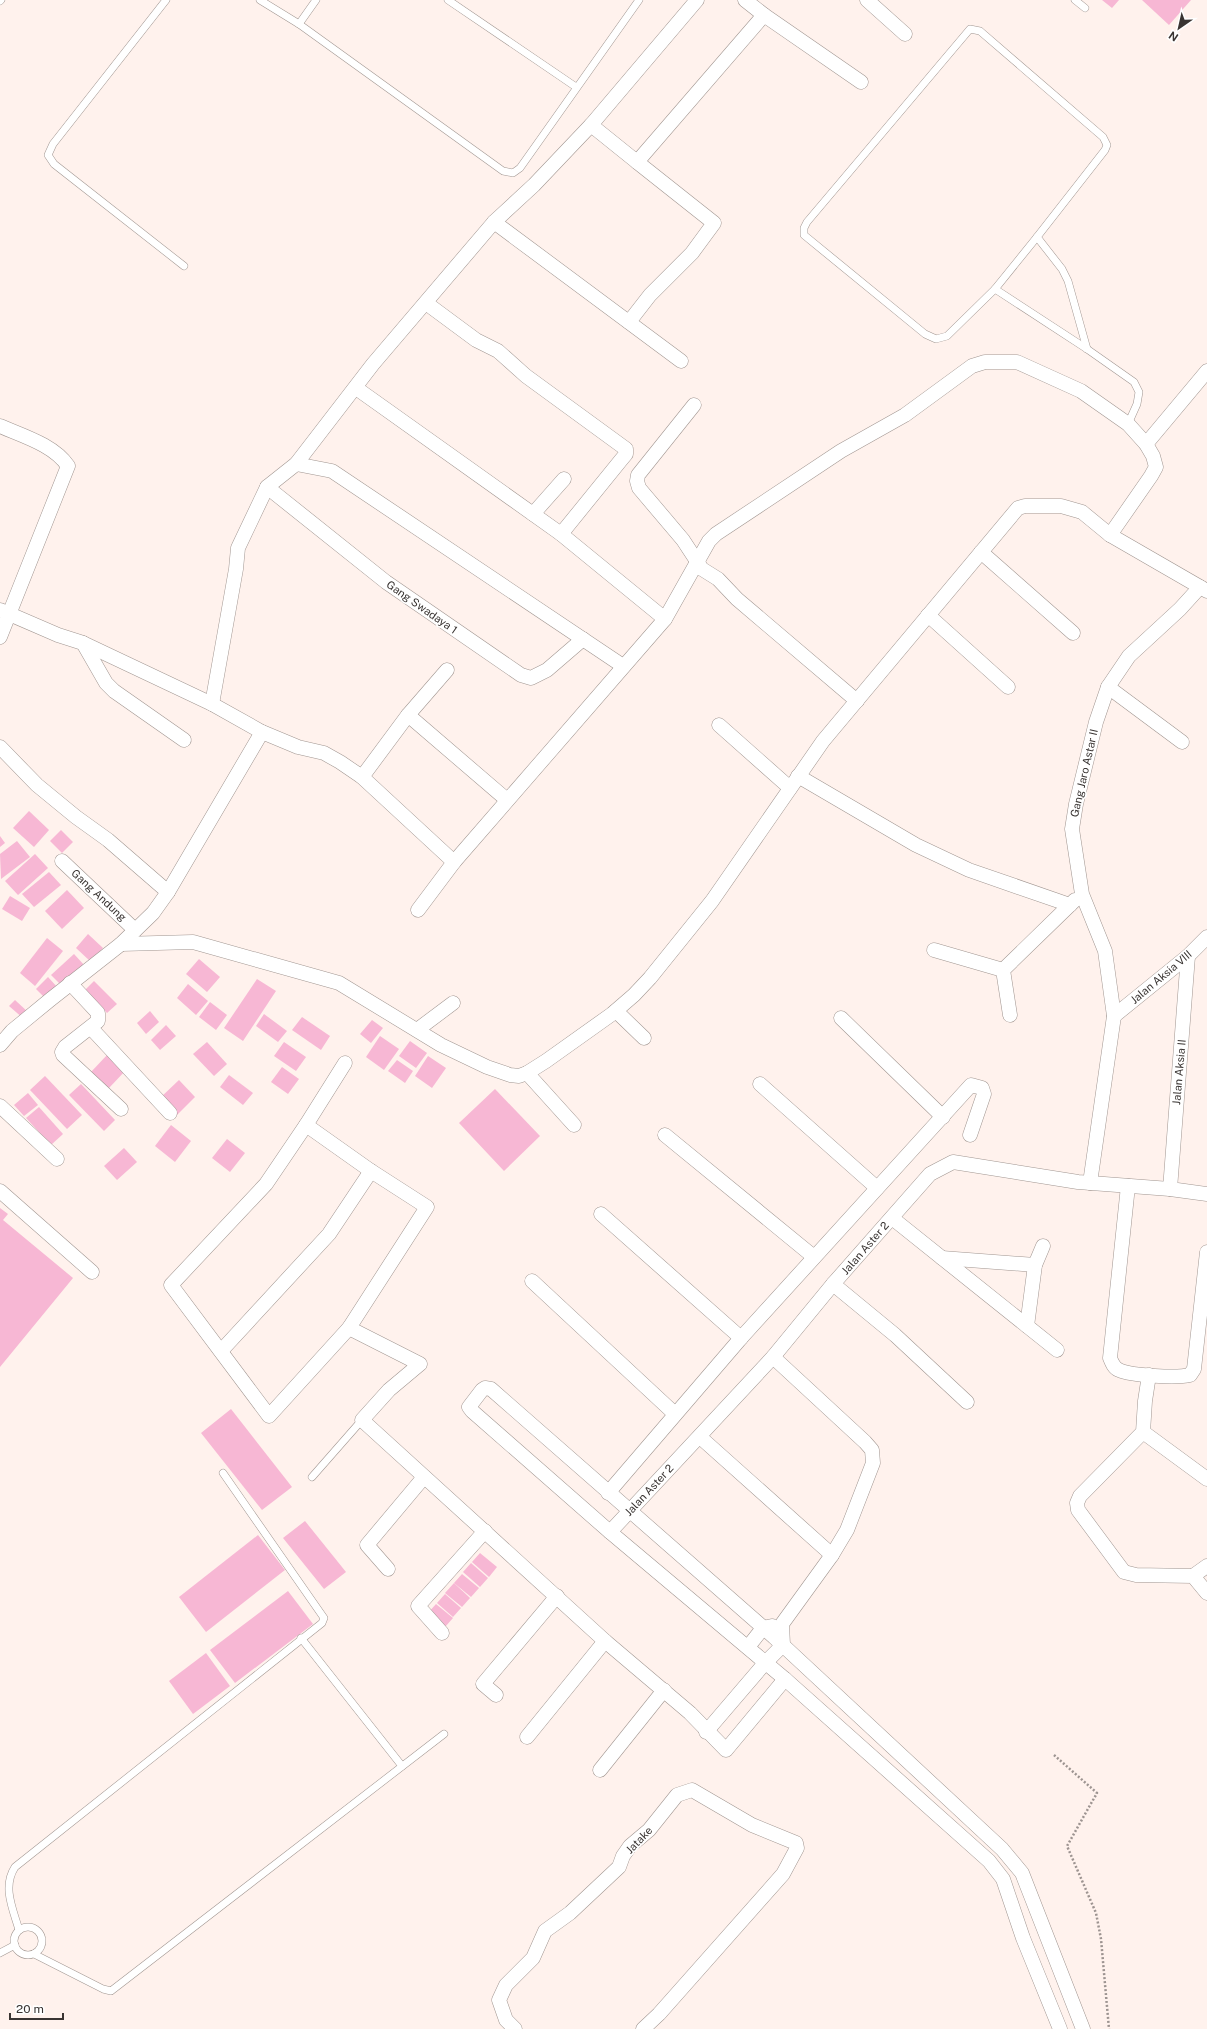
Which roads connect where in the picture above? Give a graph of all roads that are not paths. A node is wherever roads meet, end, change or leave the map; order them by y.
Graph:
1 (166, 0) edge
2 (260, 0) edge
3 (316, 0) edge
4 (448, 0) edge
5 (697, 0) edge
6 (745, 0) edge
7 (867, 0) edge
8 (1075, 0) edge
9 (637, 1) edge
10 (1085, 8) dead end
11 (764, 15) junction
12 (299, 24) junction
13 (905, 34) dead end
14 (861, 82) dead end
15 (576, 87) junction
16 (591, 125) junction
17 (637, 162) junction
18 (494, 222) junction
19 (1037, 237) junction
20 (184, 266) dead end
21 (995, 289) junction
22 (426, 303) junction
23 (629, 322) junction
24 (1087, 349) junction
25 (681, 361) dead end
26 (1207, 372) edge
27 (356, 388) junction
28 (694, 405) dead end
29 (1128, 424) junction
30 (0, 426) edge
31 (1146, 444) junction
32 (296, 464) junction
33 (564, 480) dead end
34 (267, 488) junction
35 (533, 514) junction
36 (560, 534) junction
37 (1110, 535) junction
38 (981, 552) junction
39 (699, 566) junction
40 (1203, 589) edge
41 (4, 612) edge
42 (928, 615) junction
43 (665, 619) junction
44 (1073, 632) dead end
45 (0, 637) edge
46 (583, 639) junction
47 (82, 643) junction
48 (623, 666) junction
49 (447, 670) dead end
50 (1008, 687) dead end
51 (1108, 687) junction
52 (857, 701) junction
53 (212, 704) junction
54 (408, 715) junction
55 (719, 725) dead end
56 (262, 732) junction
57 (184, 740) dead end
58 (1182, 742) dead end
59 (0, 747) edge
60 (798, 776) junction
61 (362, 777) junction
62 (790, 788) junction
63 (507, 800) junction
64 (62, 861) dead end
65 (454, 862) junction
66 (168, 892) junction
67 (1082, 894) junction
68 (1070, 905) junction
69 (418, 910) dead end
70 (136, 930) junction
71 (1207, 937) edge
72 (121, 944) junction
73 (934, 950) dead end
74 (1188, 956) junction
75 (1004, 970) junction
76 (70, 983) junction
77 (453, 1003) dead end
78 (616, 1011) junction
79 (1010, 1015) dead end
80 (1114, 1016) junction
81 (841, 1018) dead end
82 (91, 1028) junction
83 (417, 1030) junction
84 (644, 1038) dead end
85 (0, 1045) edge
86 (345, 1063) dead end
87 (527, 1073) junction
88 (760, 1084) dead end
89 (0, 1106) edge
90 (121, 1109) dead end
91 (170, 1113) dead end
92 (943, 1117) junction
93 (306, 1125) junction
94 (574, 1125) dead end
95 (665, 1135) dead end
96 (970, 1135) dead end
97 (57, 1159) dead end
98 (371, 1171) junction
99 (1090, 1183) junction
100 (1128, 1186) junction
101 (877, 1188) junction
102 (1170, 1189) junction
103 (0, 1191) edge
104 (1207, 1194) edge
105 (601, 1214) dead end
106 (892, 1218) junction
107 (1043, 1246) dead end
108 (1207, 1252) edge
109 (814, 1257) junction
110 (942, 1258) junction
111 (1035, 1265) junction
112 (92, 1272) dead end
113 (532, 1281) dead end
114 (833, 1284) junction
115 (1027, 1326) junction
116 (349, 1328) junction
117 (741, 1338) junction
118 (1057, 1350) dead end
119 (221, 1351) junction
120 (774, 1357) junction
121 (1149, 1375) junction
122 (967, 1402) dead end
123 (675, 1414) junction
124 (362, 1420) junction
125 (1143, 1432) junction
126 (700, 1437) junction
127 (223, 1473) dead end
128 (312, 1477) dead end
129 (424, 1477) junction
130 (1207, 1480) edge
131 (608, 1493) junction
132 (629, 1511) junction
133 (485, 1531) junction
134 (610, 1532) junction
135 (832, 1555) junction
136 (1207, 1566) edge
137 (388, 1569) dead end
138 (1193, 1576) junction
139 (1207, 1593) edge
140 (557, 1596) junction
141 (782, 1624) junction
142 (763, 1628) junction
143 (442, 1633) dead end
144 (301, 1638) junction
145 (605, 1641) junction
146 (783, 1645) junction
147 (748, 1647) junction
148 (765, 1663) junction
149 (785, 1679) junction
150 (664, 1690) junction
151 (496, 1695) dead end
152 (706, 1732) junction
153 (444, 1734) dead end
154 (527, 1736) dead end
155 (402, 1766) junction
156 (600, 1770) dead end
157 (1022, 1873) junction
158 (1003, 1879) junction
159 (19, 1930) junction
160 (15, 1945) junction
161 (0, 1953) edge
162 (34, 1954) junction
163 (515, 2029) edge
164 (643, 2029) edge
165 (1060, 2029) edge
166 (1083, 2029) edge

1 - 20 lane
2 - 12 lane
3 - 12 lane
4 - 15 lane
5 - 16 street
6 - 11 street
7 - 13 street
8 - 10 lane
9 - 15 lane
11 - 14 street
11 - 17 street
12 - 15 lane
16 - 17 street
16 - 18 street
17 - 23 street
18 - 22 street
18 - 23 street
19 - 21 lane
19 - 21 lane
19 - 24 lane
21 - 24 lane
22 - 27 street
22 - 36 street
23 - 25 street
24 - 29 lane
26 - 31 street
27 - 32 street
27 - 35 street
28 - 39 street
29 - 31 street
29 - 39 street
30 - 41 street
31 - 37 street
32 - 34 street
32 - 46 street
33 - 35 street
34 - 46 street, Gang Swadaya 1
34 - 53 street
35 - 36 street
36 - 43 street
37 - 38 street
37 - 40 street
38 - 42 street
38 - 44 street
39 - 43 street
39 - 52 street
40 - 51 street, Gang Jaro Astar II
41 - 45 street
41 - 47 street
42 - 50 street
42 - 52 street
43 - 48 street
46 - 48 street
47 - 53 street
47 - 57 street
48 - 63 street
49 - 54 street
51 - 58 street
51 - 67 street, Gang Jaro Astar II
52 - 60 street
53 - 56 street
54 - 61 street
54 - 63 street
55 - 62 street
56 - 61 street
56 - 66 street
59 - 66 street
60 - 62 street
60 - 68 street
61 - 65 street
62 - 78 street
63 - 65 street
64 - 70 street, Gang Andung
65 - 69 street
66 - 70 street
67 - 68 street
67 - 80 street, Gang Jaro Astar II
68 - 75 street
70 - 72 street
71 - 74 street, Jalan Aksia VIII
72 - 76 street
72 - 83 street
73 - 75 street
74 - 80 street, Jalan Aksia VIII
74 - 102 street, Jalan Aksia II
75 - 79 street
76 - 82 street
76 - 85 street
77 - 83 street
78 - 84 street
78 - 87 street
80 - 99 street, Gang Jaro Astar II
81 - 92 street
82 - 90 street
82 - 91 street
83 - 87 street
86 - 93 street
87 - 94 street
88 - 101 street
89 - 97 street
92 - 96 street
92 - 101 street
93 - 98 street
93 - 119 street
95 - 109 street
98 - 116 street
98 - 119 street
99 - 100 street, Jalan Aster 2
99 - 106 street, Jalan Aster 2
100 - 102 street, Jalan Aster 2
100 - 121 street
101 - 109 street
102 - 104 street, Jalan Aster 2
103 - 112 street
105 - 117 street
106 - 110 street
106 - 114 street, Jalan Aster 2
107 - 111 street
108 - 121 street
109 - 117 street
110 - 111 street
110 - 115 street
111 - 115 street
113 - 123 street
114 - 120 street, Jalan Aster 2
114 - 122 street
115 - 118 street
116 - 119 street
116 - 124 street
117 - 123 street
120 - 126 street, Jalan Aster 2
120 - 135 street
121 - 125 street
123 - 131 street
124 - 128 lane
124 - 129 street
125 - 130 street
125 - 138 street
126 - 132 street, Jalan Aster 2
126 - 135 street
127 - 144 lane
129 - 133 street
129 - 137 street
131 - 132 street
131 - 134 street
132 - 134 street, Jalan Aster 2
132 - 142 street
133 - 140 street
133 - 143 street
134 - 147 street
135 - 141 street
136 - 138 street
138 - 139 street
140 - 145 street
140 - 151 street
141 - 142 street
141 - 146 street
142 - 146 street
142 - 147 street
144 - 155 lane
144 - 159 lane
145 - 150 street
145 - 154 street
146 - 148 street
146 - 157 street
147 - 148 street
148 - 149 street
148 - 152 street
149 - 152 street
149 - 158 street
150 - 152 street
150 - 156 street
153 - 155 lane
155 - 162 lane
157 - 158 street
157 - 166 street
158 - 165 street
159 - 160 lane
159 - 162 lane
160 - 161 lane
160 - 162 lane
163 - 164 street, Jatake

